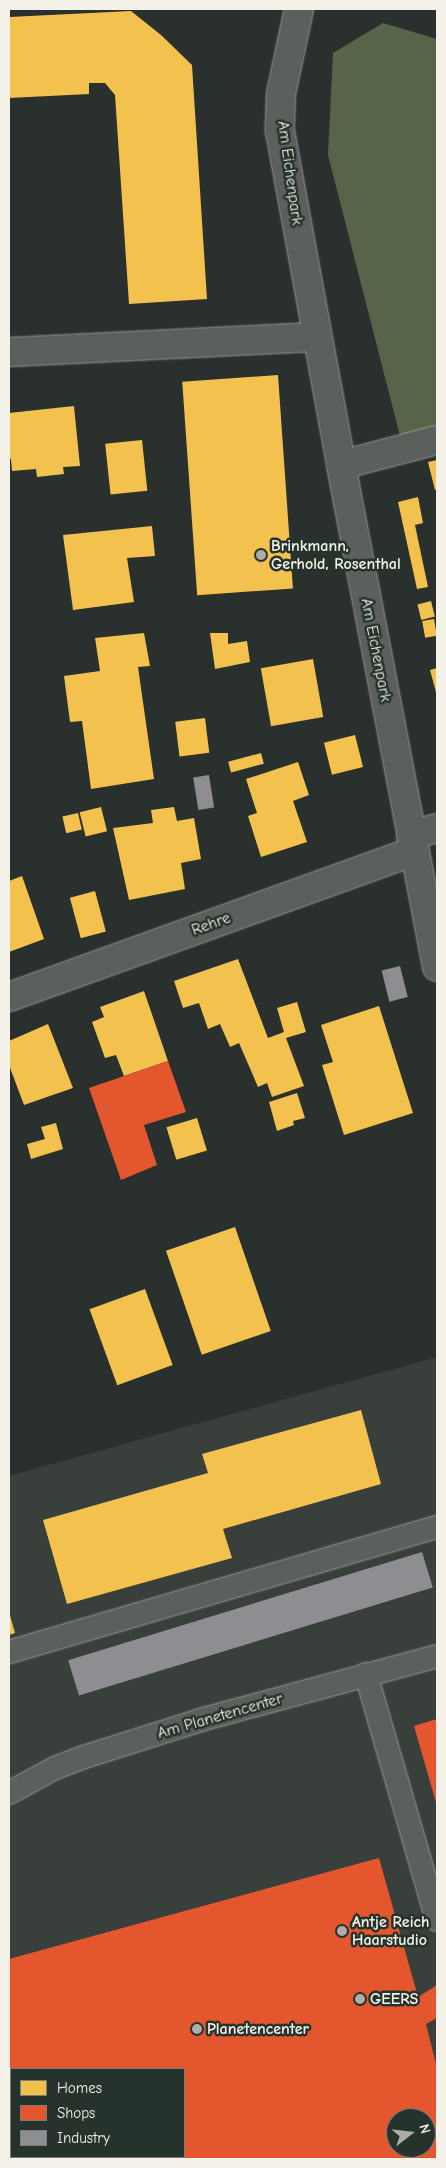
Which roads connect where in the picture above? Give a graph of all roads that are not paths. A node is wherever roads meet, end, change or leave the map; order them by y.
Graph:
1 (299, 9) edge
2 (317, 337) junction
3 (9, 352) edge
4 (437, 440) edge
5 (340, 465) junction
6 (437, 828) edge
7 (413, 843) junction
8 (437, 967) edge
9 (9, 997) edge
10 (437, 1526) edge
11 (9, 1652) edge
12 (437, 1656) edge
13 (366, 1674) junction
14 (9, 1793) edge
15 (437, 1920) edge

1 - 2 street, Am Eichenpark
2 - 3 street
2 - 5 street, Am Eichenpark
4 - 5 street
5 - 7 street, Am Eichenpark
6 - 7 street
7 - 8 street, Am Eichenpark
7 - 9 street, Rehre
10 - 11 lane
12 - 13 lane, Am Planetencenter
13 - 14 lane, Am Planetencenter
13 - 15 lane

